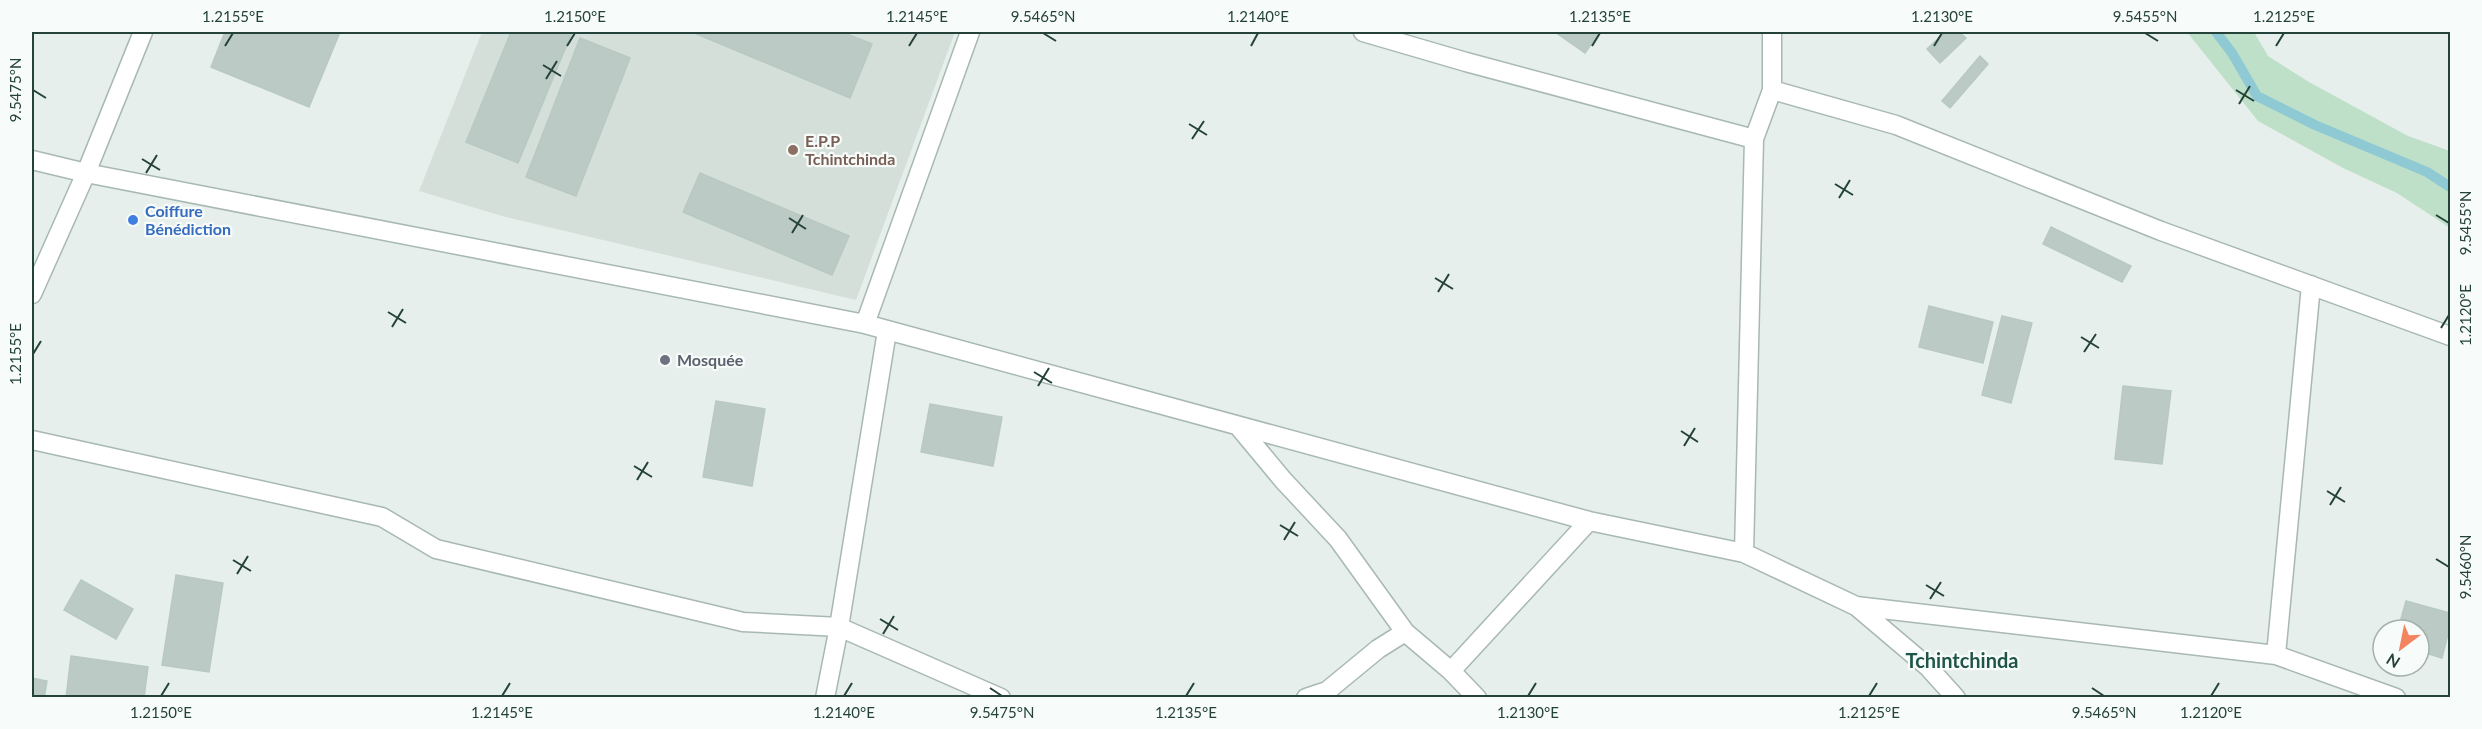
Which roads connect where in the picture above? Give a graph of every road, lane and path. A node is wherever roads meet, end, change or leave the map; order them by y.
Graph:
1 (143, 32) edge
2 (970, 32) edge
3 (1364, 32) edge
4 (1772, 32) edge
5 (1772, 90) junction
6 (1755, 139) junction
7 (32, 160) edge
8 (86, 173) junction
9 (2311, 285) junction
10 (32, 294) edge
11 (866, 324) junction
12 (887, 331) junction
13 (2451, 336) edge
14 (1239, 427) junction
15 (32, 440) edge
16 (1589, 521) junction
17 (1744, 553) junction
18 (1856, 606) junction
19 (839, 627) junction
20 (1405, 632) junction
21 (2276, 655) junction
22 (1451, 671) junction
23 (825, 698) edge
24 (1001, 698) edge
25 (1306, 698) edge
26 (1477, 698) edge
27 (1956, 698) edge
28 (2396, 698) edge

1 - 8 street
2 - 11 street
3 - 6 street
4 - 5 street
5 - 6 street
5 - 9 street
6 - 17 street
7 - 8 street
8 - 10 street
8 - 11 street
9 - 13 street
9 - 21 street
11 - 12 street
12 - 14 street
12 - 19 street
14 - 16 street
14 - 20 street
15 - 19 street
16 - 17 street
16 - 22 street
17 - 18 street
18 - 21 street
18 - 27 street
19 - 23 street
19 - 24 street
20 - 22 street
20 - 25 street
21 - 28 street
22 - 26 street

